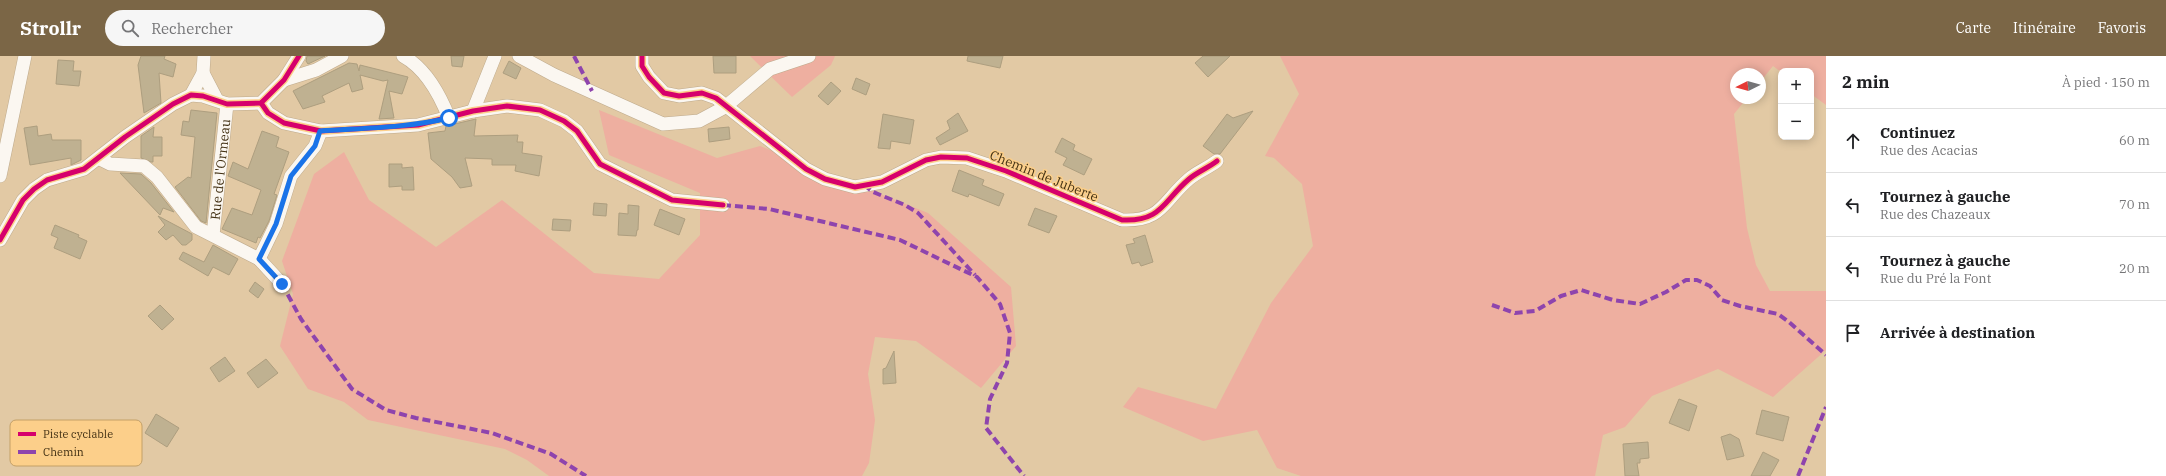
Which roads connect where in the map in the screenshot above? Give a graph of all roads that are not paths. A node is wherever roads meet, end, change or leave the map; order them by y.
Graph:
1 (25, 56) edge
2 (204, 56) edge
3 (299, 56) edge
4 (342, 56) edge
5 (403, 56) edge
6 (495, 56) edge
7 (519, 56) edge
8 (642, 56) edge
9 (809, 56) edge
10 (203, 74) junction
11 (284, 80) junction
12 (191, 95) junction
13 (222, 102) junction
14 (261, 103) junction
15 (725, 108) junction
16 (473, 112) junction
17 (449, 118) junction
18 (320, 131) junction
19 (100, 159) junction
20 (1217, 161) dead end
21 (0, 176) edge
22 (723, 205) dead end
23 (5, 221) edge
24 (213, 235) junction
25 (0, 240) edge
26 (259, 259) junction
27 (282, 284) dead end

1 - 21 street
2 - 10 street
3 - 11 street
4 - 11 street
5 - 17 street
6 - 16 street
7 - 15 street
8 - 15 street, Chemin de Juberte
9 - 15 street
10 - 12 street
10 - 13 street
11 - 14 street
12 - 13 street
12 - 19 street
13 - 14 street
13 - 24 street, Rue de l'Ormeau
14 - 18 street
15 - 20 street, Chemin de Juberte
16 - 17 street
16 - 22 street
17 - 18 street
18 - 26 street
19 - 23 street
19 - 24 street
23 - 25 street
24 - 26 street
26 - 27 street

